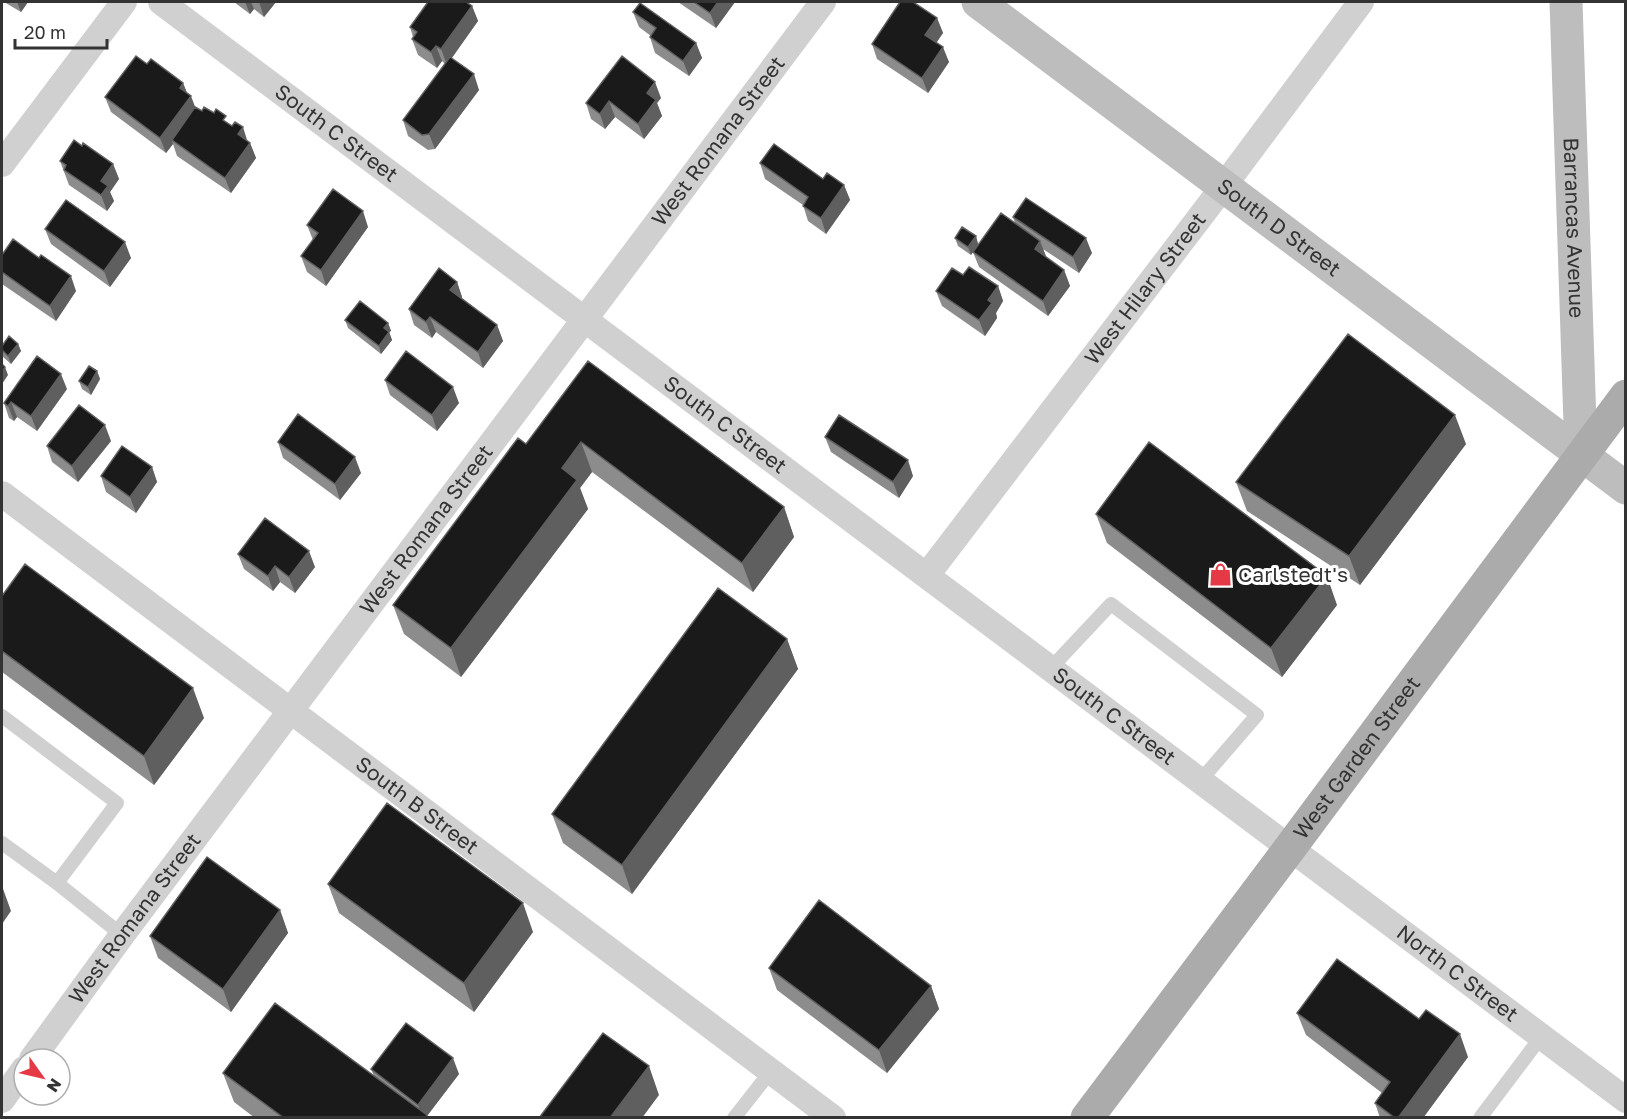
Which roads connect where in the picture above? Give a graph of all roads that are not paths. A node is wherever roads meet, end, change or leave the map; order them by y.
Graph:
1 (124, 2) edge
2 (162, 2) edge
3 (823, 2) edge
4 (978, 2) edge
5 (1361, 2) edge
6 (1566, 2) edge
7 (2, 165) edge
8 (1223, 187) junction
9 (584, 319) junction
10 (1626, 396) edge
11 (1581, 454) junction
12 (1626, 488) edge
13 (2, 494) edge
14 (927, 575) junction
15 (1050, 669) junction
16 (290, 710) junction
17 (2, 716) edge
18 (1200, 781) junction
19 (2, 843) edge
20 (1290, 848) junction
21 (57, 883) junction
22 (122, 935) junction
23 (1541, 1037) junction
24 (41, 1047) edge
25 (771, 1071) junction
26 (12, 1086) edge
27 (2, 1100) edge
28 (1626, 1100) edge
29 (734, 1118) edge
30 (833, 1118) edge
31 (1087, 1118) edge
32 (1480, 1118) edge

1 - 7 street
2 - 9 street, South C Street
3 - 9 street, West Romana Street
4 - 8 street, South D Street
5 - 8 street, West Hilary Street
6 - 11 street, Barrancas Avenue
8 - 11 street, South D Street
8 - 14 street, West Hilary Street
9 - 14 street, South C Street
9 - 16 street, West Romana Street
10 - 11 main road, West Garden Street
11 - 12 street, South D Street
11 - 20 main road, West Garden Street
13 - 16 street, South B Street
14 - 15 street, South C Street
15 - 18 street, South C Street
15 - 18 lane
16 - 22 street, West Romana Street
16 - 25 street, South B Street
17 - 21 lane
18 - 20 street, South C Street
19 - 21 lane
20 - 23 street, North C Street
20 - 31 main road, West Garden Street
21 - 22 lane
22 - 24 street, West Romana Street
23 - 28 street, North C Street
23 - 32 lane
25 - 29 lane
25 - 30 street, South B Street
26 - 27 street

